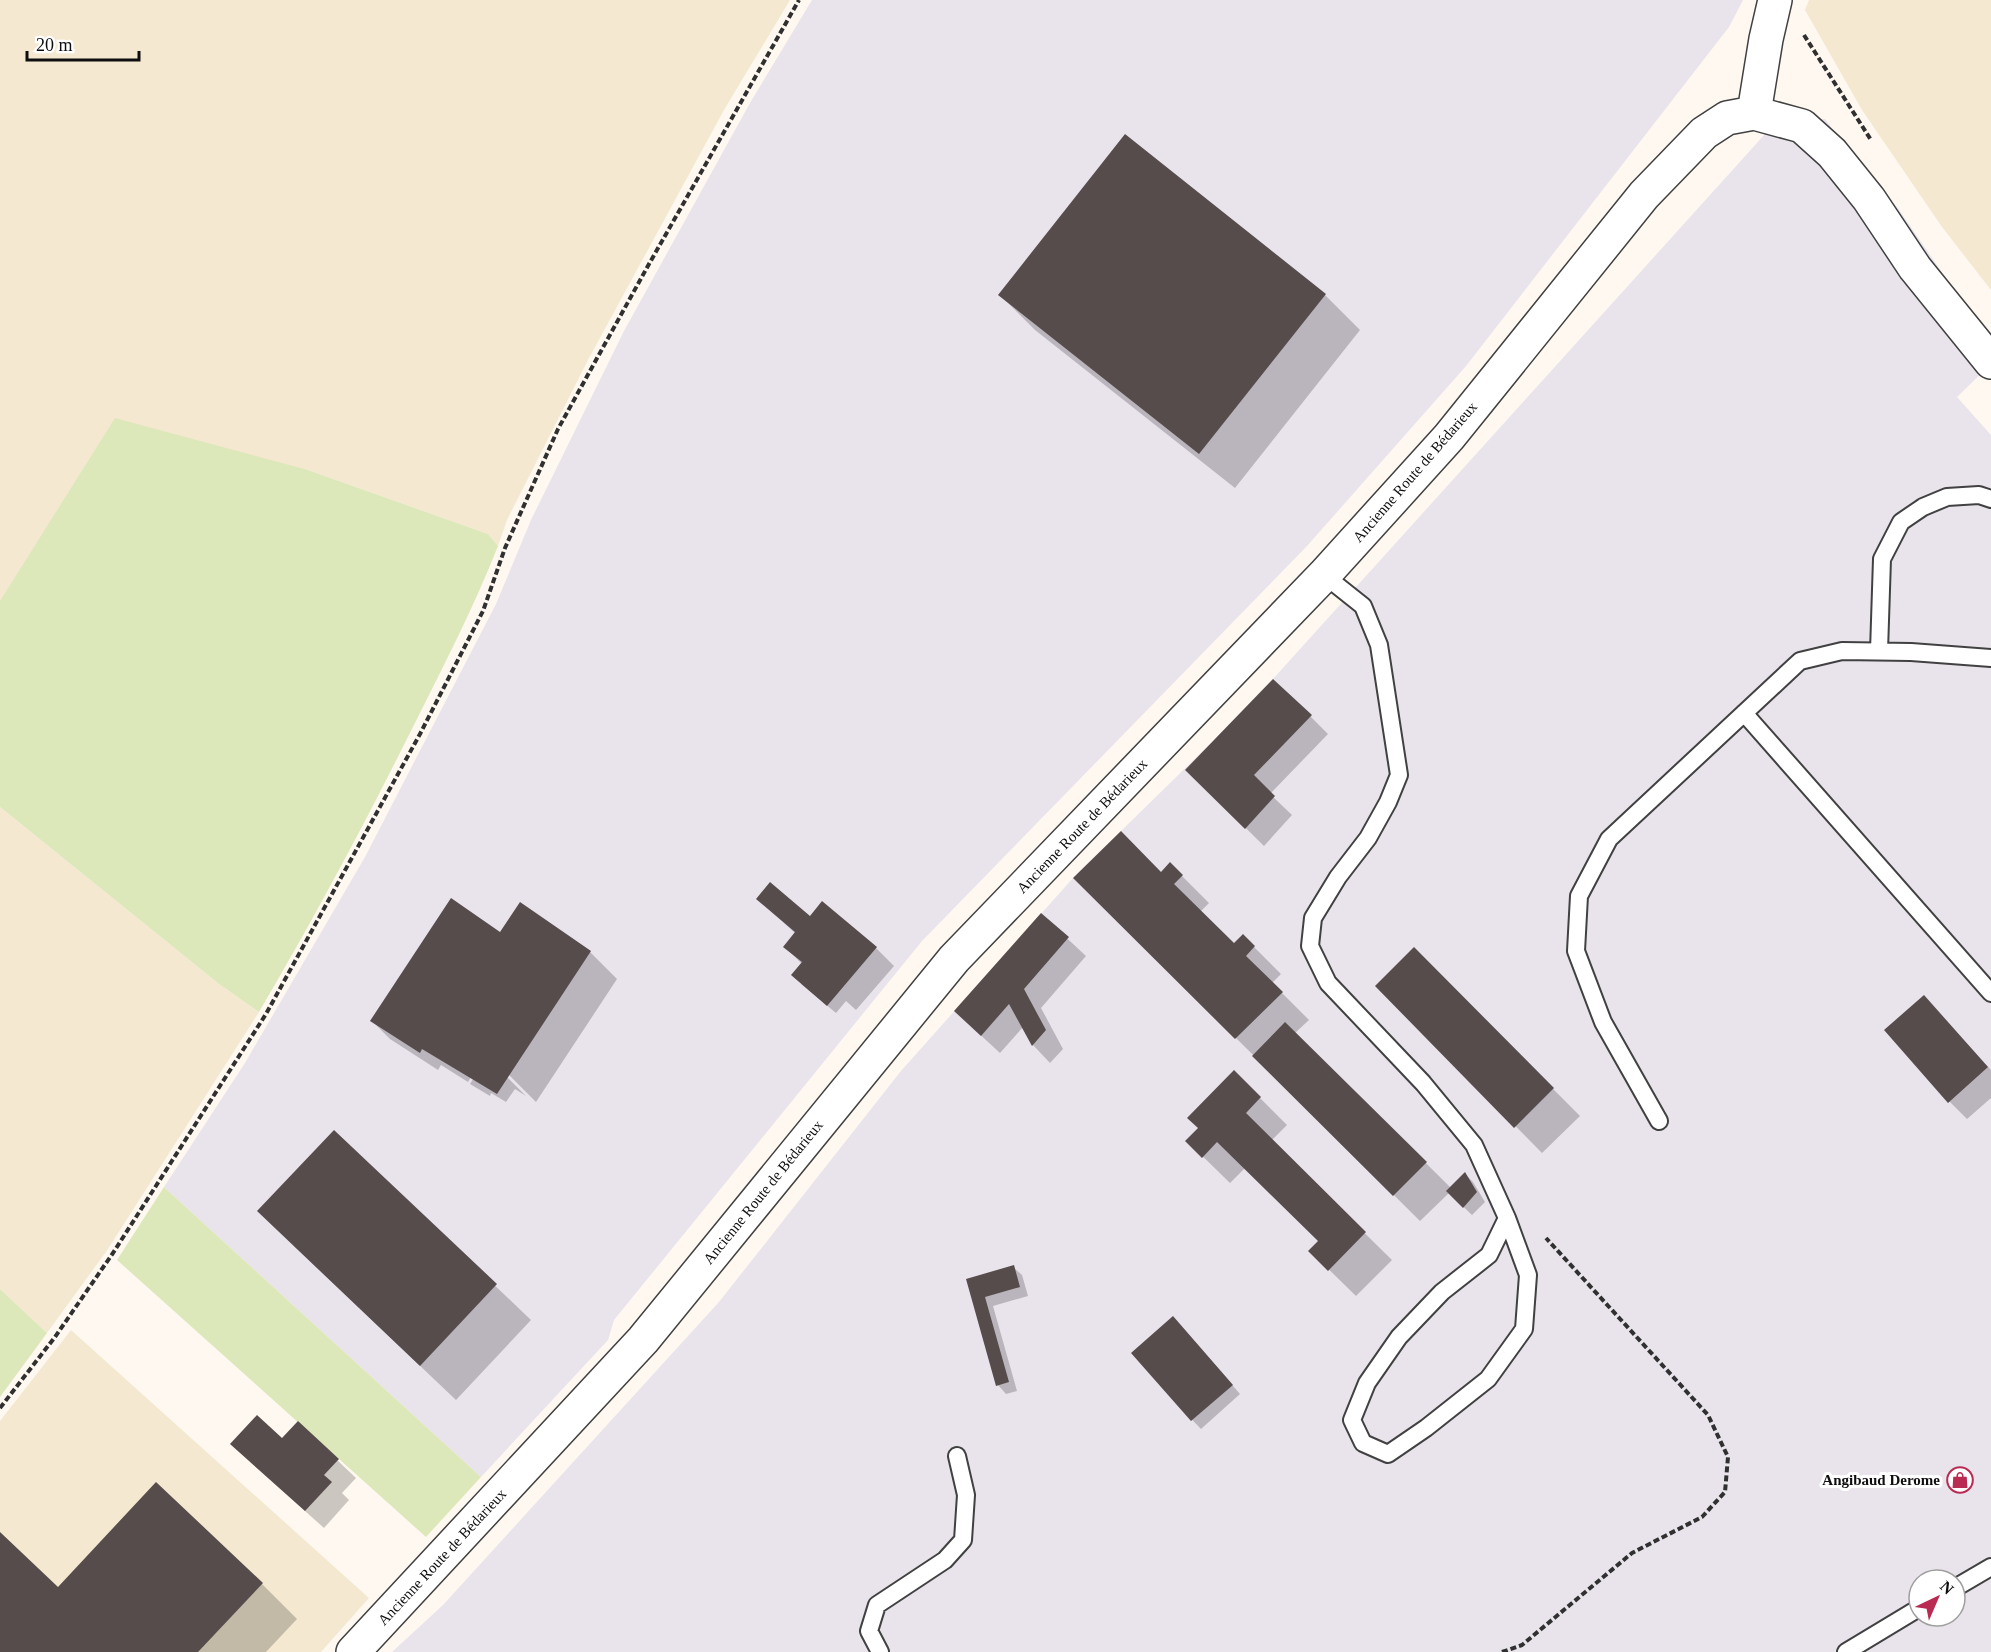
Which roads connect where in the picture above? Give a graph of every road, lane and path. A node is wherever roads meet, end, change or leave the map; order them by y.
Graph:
1 (799, 0) edge
2 (1775, 0) edge
3 (1754, 113) junction
4 (1991, 362) edge
5 (1991, 499) edge
6 (1324, 575) junction
7 (1879, 651) junction
8 (1991, 658) edge
9 (1744, 713) junction
10 (1991, 993) edge
11 (1659, 1121) dead end
12 (1507, 1218) junction
13 (0, 1408) edge
14 (957, 1456) dead end
15 (1991, 1567) edge
16 (1967, 1581) edge
17 (1907, 1615) edge
18 (353, 1652) edge
19 (880, 1652) edge
20 (1502, 1652) edge
21 (1846, 1652) edge

1 - 13 path
2 - 3 street
3 - 4 street
3 - 6 street, Ancienne Route de Bédarieux
5 - 7 lane
6 - 12 lane
6 - 18 street, Ancienne Route de Bédarieux
7 - 8 lane
7 - 9 lane
9 - 10 lane
9 - 11 lane
12 - 12 lane
12 - 20 path
14 - 19 lane
15 - 16 lane
17 - 21 lane

